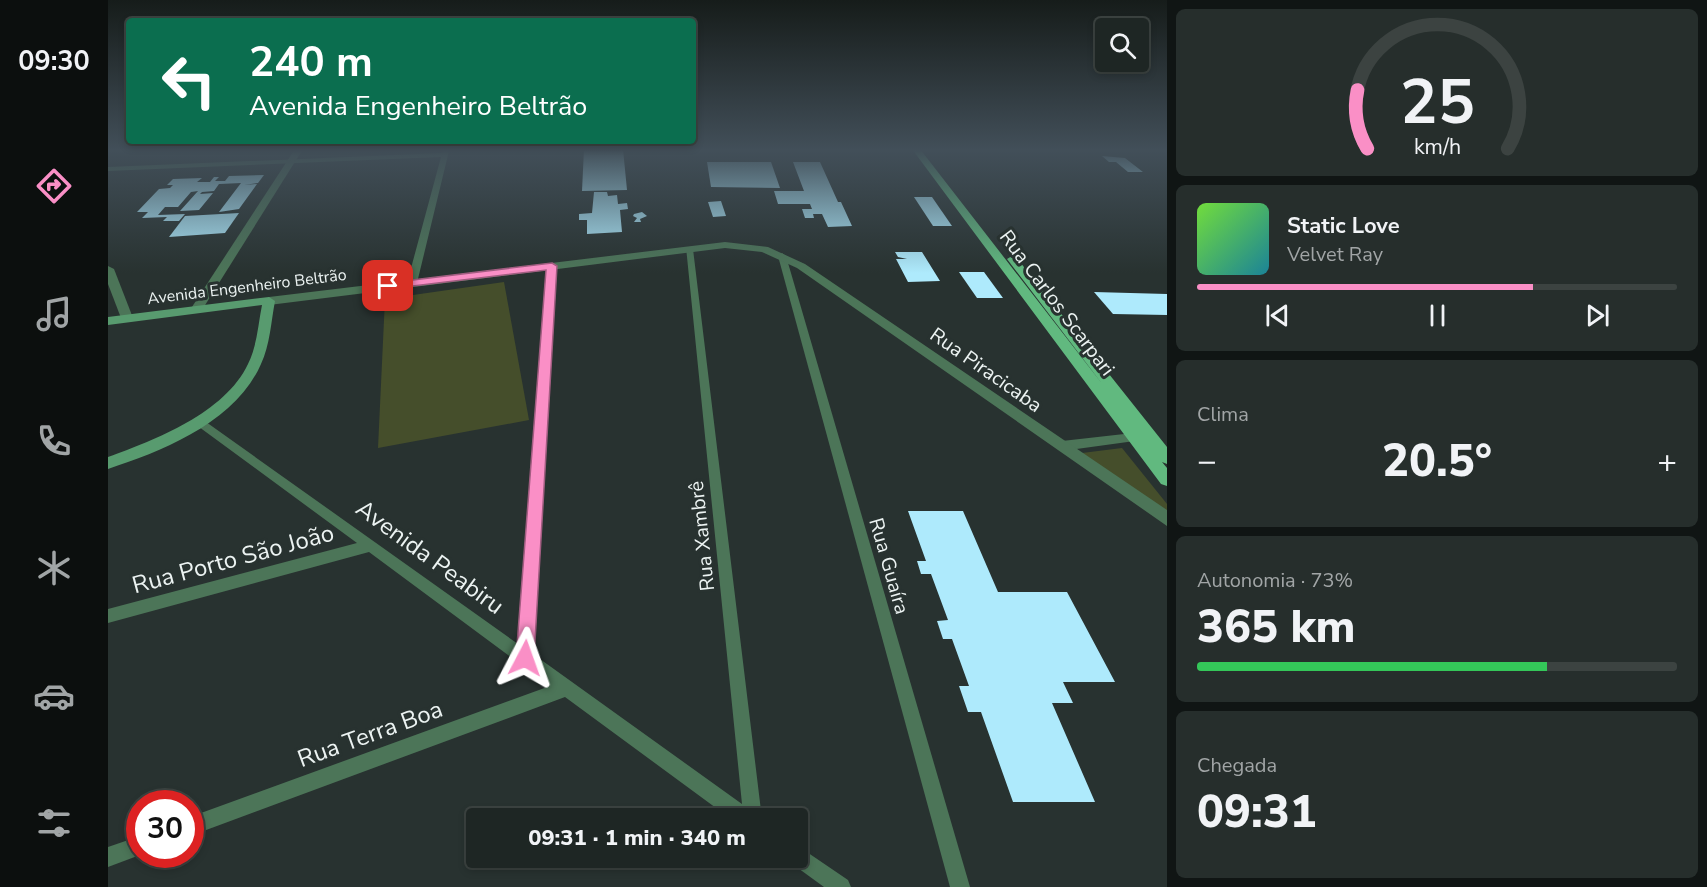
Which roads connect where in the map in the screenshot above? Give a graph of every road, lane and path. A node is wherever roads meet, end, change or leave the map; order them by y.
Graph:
1 (272, 190) edge
2 (435, 190) edge
3 (947, 190) edge
4 (958, 190) edge
5 (689, 249) junction
6 (782, 256) junction
7 (552, 266) junction
8 (108, 269) edge
9 (412, 283) junction
10 (269, 301) junction
11 (196, 310) junction
12 (127, 318) junction
13 (108, 321) edge
14 (1062, 341) junction
15 (1076, 341) junction
16 (199, 421) junction
17 (1149, 435) junction
18 (1134, 437) junction
19 (1062, 446) junction
20 (1167, 458) edge
21 (108, 463) edge
22 (1167, 480) edge
23 (1167, 519) edge
24 (370, 546) junction
25 (108, 616) edge
26 (525, 658) junction
27 (567, 688) junction
28 (732, 808) edge
29 (752, 808) edge
30 (204, 822) edge
31 (126, 850) edge
32 (108, 857) edge
33 (808, 863) edge
34 (841, 887) edge
35 (960, 887) edge

1 - 11 street
2 - 9 street
3 - 14 main road, Rua Carlos Scarpari
4 - 15 main road, Rua Carlos Scarpari
5 - 6 street, Avenida Engenheiro Beltrão
5 - 7 street, Avenida Engenheiro Beltrão
5 - 29 street, Rua Xambrê
6 - 19 street, Rua Piracicaba
6 - 35 street, Rua Guaíra
7 - 9 street, Avenida Engenheiro Beltrão
7 - 26 street
8 - 12 street
9 - 10 street, Avenida Engenheiro Beltrão
10 - 11 main road, Avenida Engenheiro Beltrão
10 - 16 main road
11 - 12 main road, Avenida Engenheiro Beltrão
12 - 13 main road, Avenida Engenheiro Beltrão
14 - 15 main road
14 - 18 main road, Rua Carlos Scarpari
15 - 17 main road, Rua Carlos Scarpari
16 - 21 main road
16 - 24 street, Avenida Peabiru
17 - 18 street
17 - 20 main road, Rua Carlos Scarpari
18 - 19 street
18 - 22 main road, Rua Carlos Scarpari
19 - 23 street, Rua Piracicaba
24 - 25 street, Rua Porto São João
24 - 26 street, Avenida Peabiru
26 - 27 street, Avenida Peabiru
27 - 28 street, Avenida Peabiru
27 - 30 street, Rua Terra Boa
31 - 32 street
33 - 34 street

